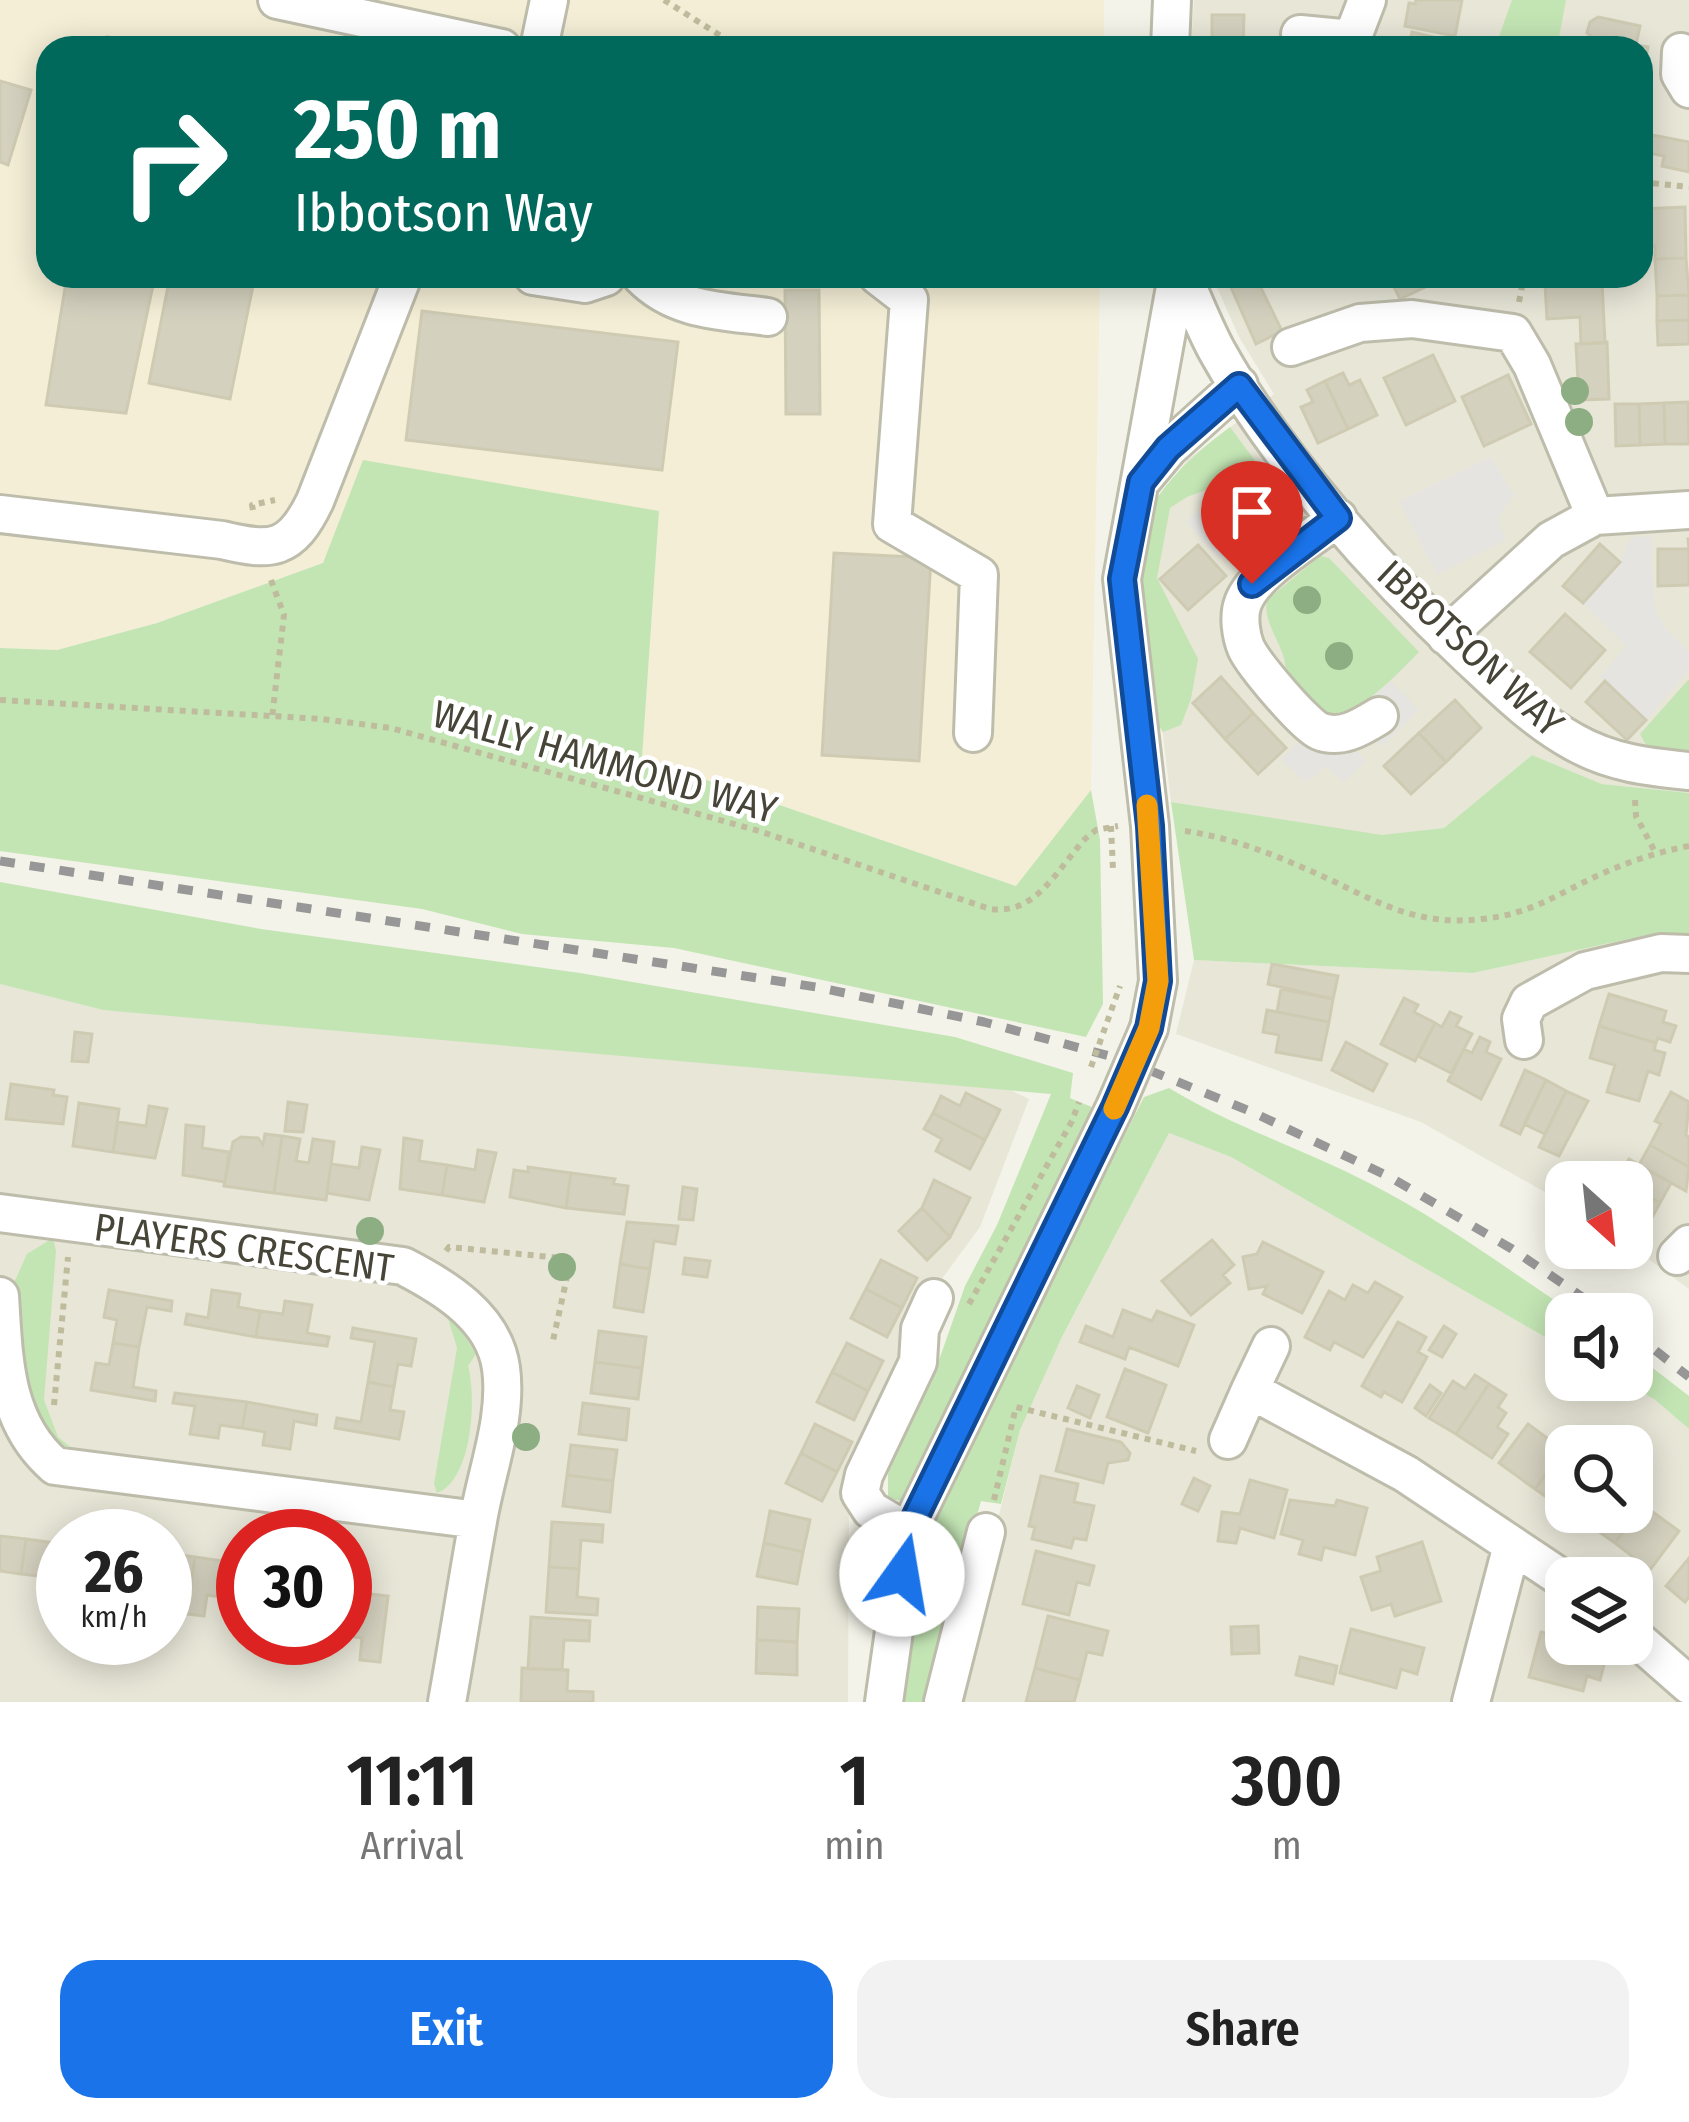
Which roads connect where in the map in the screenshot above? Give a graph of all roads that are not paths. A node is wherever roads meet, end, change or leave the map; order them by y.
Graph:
1 (277, 0) edge
2 (549, 0) edge
3 (1172, 0) edge
4 (1367, 0) edge
5 (1300, 34) dead end
6 (446, 36) edge
7 (541, 36) edge
8 (1170, 36) edge
9 (1321, 36) edge
10 (1353, 36) edge
11 (1681, 52) dead end
12 (1689, 89) edge
13 (398, 288) edge
14 (656, 288) edge
15 (893, 288) edge
16 (1178, 288) edge
17 (1186, 288) edge
18 (768, 317) dead end
19 (1292, 347) dead end
20 (1239, 386) junction
21 (1141, 482) junction
22 (1689, 510) edge
23 (0, 514) edge
24 (1595, 516) junction
25 (1338, 518) junction
26 (1447, 636) junction
27 (1379, 716) dead end
28 (973, 733) dead end
29 (1689, 771) edge
30 (1689, 954) edge
31 (1524, 1040) dead end
32 (0, 1213) edge
33 (0, 1296) edge
34 (952, 1301) road end
35 (1271, 1346) dead end
36 (1250, 1390) junction
37 (1213, 1446) road end
38 (478, 1520) junction
39 (908, 1532) junction
40 (986, 1532) road end
41 (1512, 1545) junction
42 (1545, 1567) edge
43 (1653, 1653) edge
44 (1689, 1685) edge
45 (447, 1702) edge
46 (884, 1702) edge
47 (943, 1702) edge
48 (1471, 1702) edge

1 - 6 street
2 - 7 street
3 - 8 street
4 - 10 street
5 - 9 street
11 - 12 street
13 - 23 street
14 - 18 street
15 - 28 street
16 - 21 street
17 - 20 street, IBBOTSON WAY
19 - 24 street
20 - 21 street
20 - 25 street, IBBOTSON WAY
21 - 39 street, bridge
22 - 24 street
24 - 26 street
25 - 26 street, IBBOTSON WAY
25 - 27 street
26 - 29 street, IBBOTSON WAY
30 - 31 street
32 - 38 street, PLAYERS CRESCENT
33 - 38 street
34 - 39 street
35 - 36 street
36 - 37 street
36 - 41 street
38 - 45 street, PLAYERS CRESCENT
39 - 46 street
40 - 47 street
41 - 42 street
41 - 48 street
43 - 44 street

